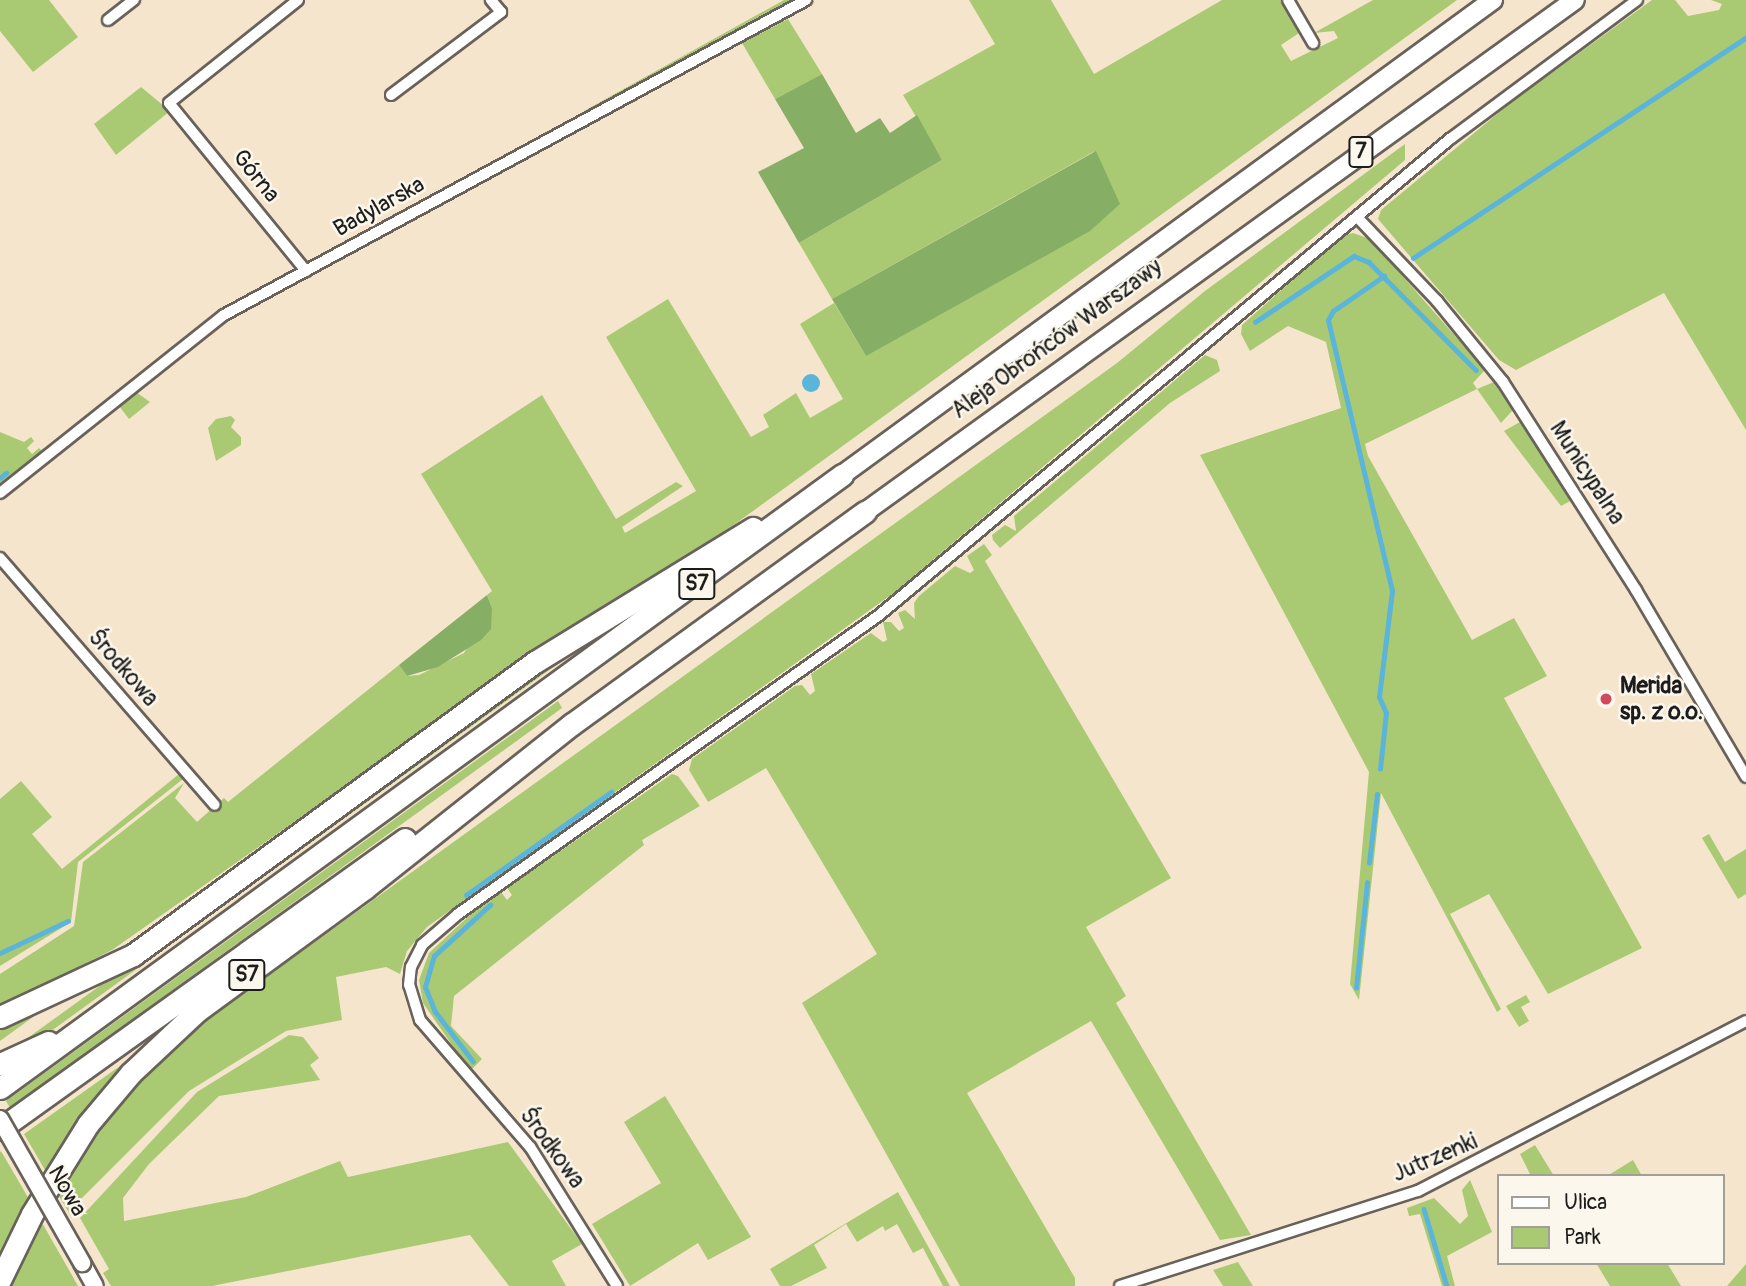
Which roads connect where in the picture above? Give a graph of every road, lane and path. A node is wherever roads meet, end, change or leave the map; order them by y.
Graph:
1 (134, 0) edge
2 (298, 0) edge
3 (491, 0) edge
4 (806, 0) edge
5 (1288, 0) edge
6 (1493, 0) edge
7 (1575, 0) edge
8 (1637, 0) edge
9 (108, 20) dead end
10 (1313, 43) dead end
11 (391, 95) dead end
12 (1357, 217) junction
13 (306, 271) junction
14 (842, 475) junction
15 (0, 493) edge
16 (865, 512) joint
17 (0, 558) edge
18 (567, 728) junction
19 (1746, 777) edge
20 (215, 805) dead end
21 (101, 1016) junction
22 (0, 1017) edge
23 (1746, 1021) edge
24 (0, 1064) edge
25 (0, 1088) edge
26 (0, 1119) edge
27 (0, 1129) edge
28 (0, 1280) edge
29 (95, 1286) edge
30 (617, 1286) edge
31 (1120, 1286) edge

1 - 9 street
2 - 13 street, Górna
3 - 11 street
4 - 13 street, Badylarska
5 - 10 street
6 - 14 main road, Aleja Obrońców Warszawy / 7
7 - 16 main road, Aleja Obrońców Warszawy / 7
8 - 12 street, Środkowa
12 - 19 street, Municypalna
12 - 30 street, Środkowa
13 - 15 street, Badylarska
14 - 21 highway, Aleja Obrońców Warszawy / S7
14 - 22 highway
16 - 18 highway, Aleja Obrońców Warszawy / S7
17 - 20 street, Środkowa
18 - 27 highway
18 - 28 highway, S7
21 - 24 highway, S7
21 - 25 highway
23 - 31 street, Jutrzenki
26 - 29 street, Nowa, bridge

